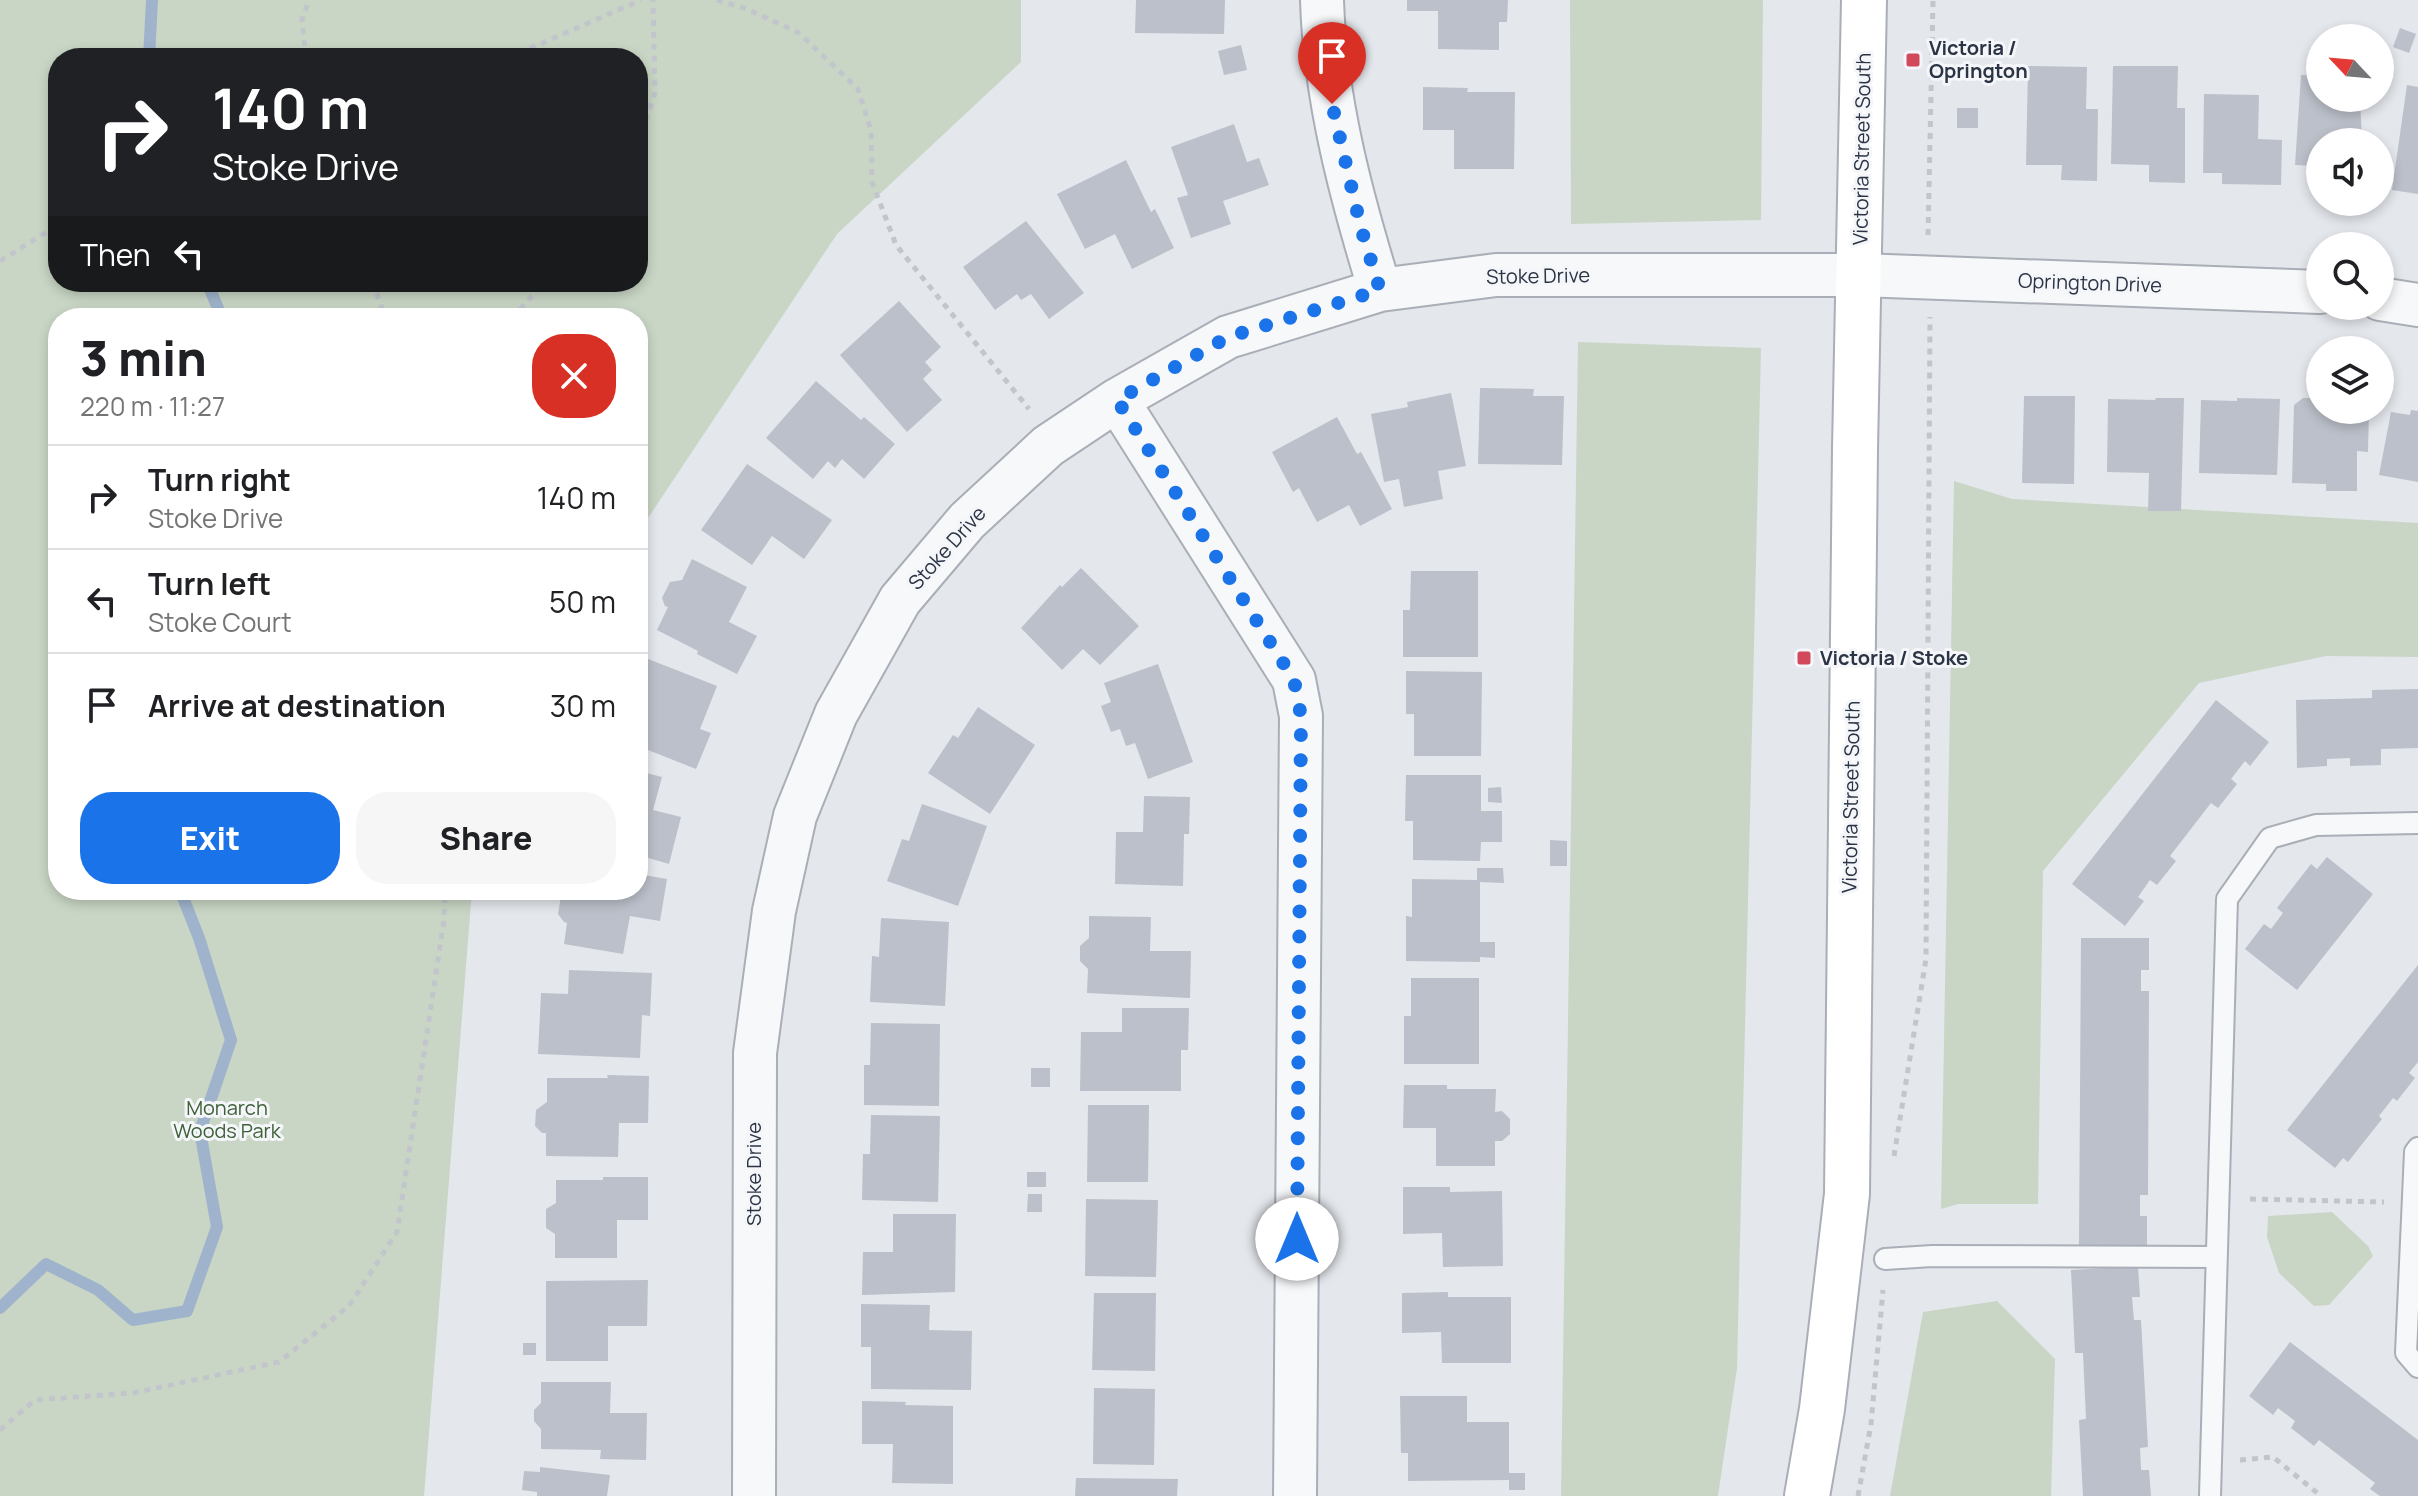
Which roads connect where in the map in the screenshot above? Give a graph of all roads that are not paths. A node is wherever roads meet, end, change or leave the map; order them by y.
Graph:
1 (1322, 0) edge
2 (1864, 0) edge
3 (1860, 275) junction
4 (1380, 290) junction
5 (2306, 291) edge
6 (2394, 301) edge
7 (2418, 305) edge
8 (1117, 400) junction
9 (2418, 823) edge
10 (2418, 1148) edge
11 (2216, 1257) junction
12 (1885, 1259) road end
13 (2418, 1367) edge
14 (754, 1496) edge
15 (1295, 1496) edge
16 (1807, 1496) edge
17 (2210, 1496) edge

1 - 4 street
2 - 3 main road, Victoria Street South
3 - 4 street, Stoke Drive
3 - 5 street, Oprington Drive
3 - 16 main road, Victoria Street South
4 - 8 street, Stoke Drive
6 - 7 street
8 - 14 street, Stoke Drive
8 - 15 street
9 - 11 lane
10 - 13 lane
11 - 12 lane
11 - 17 lane

